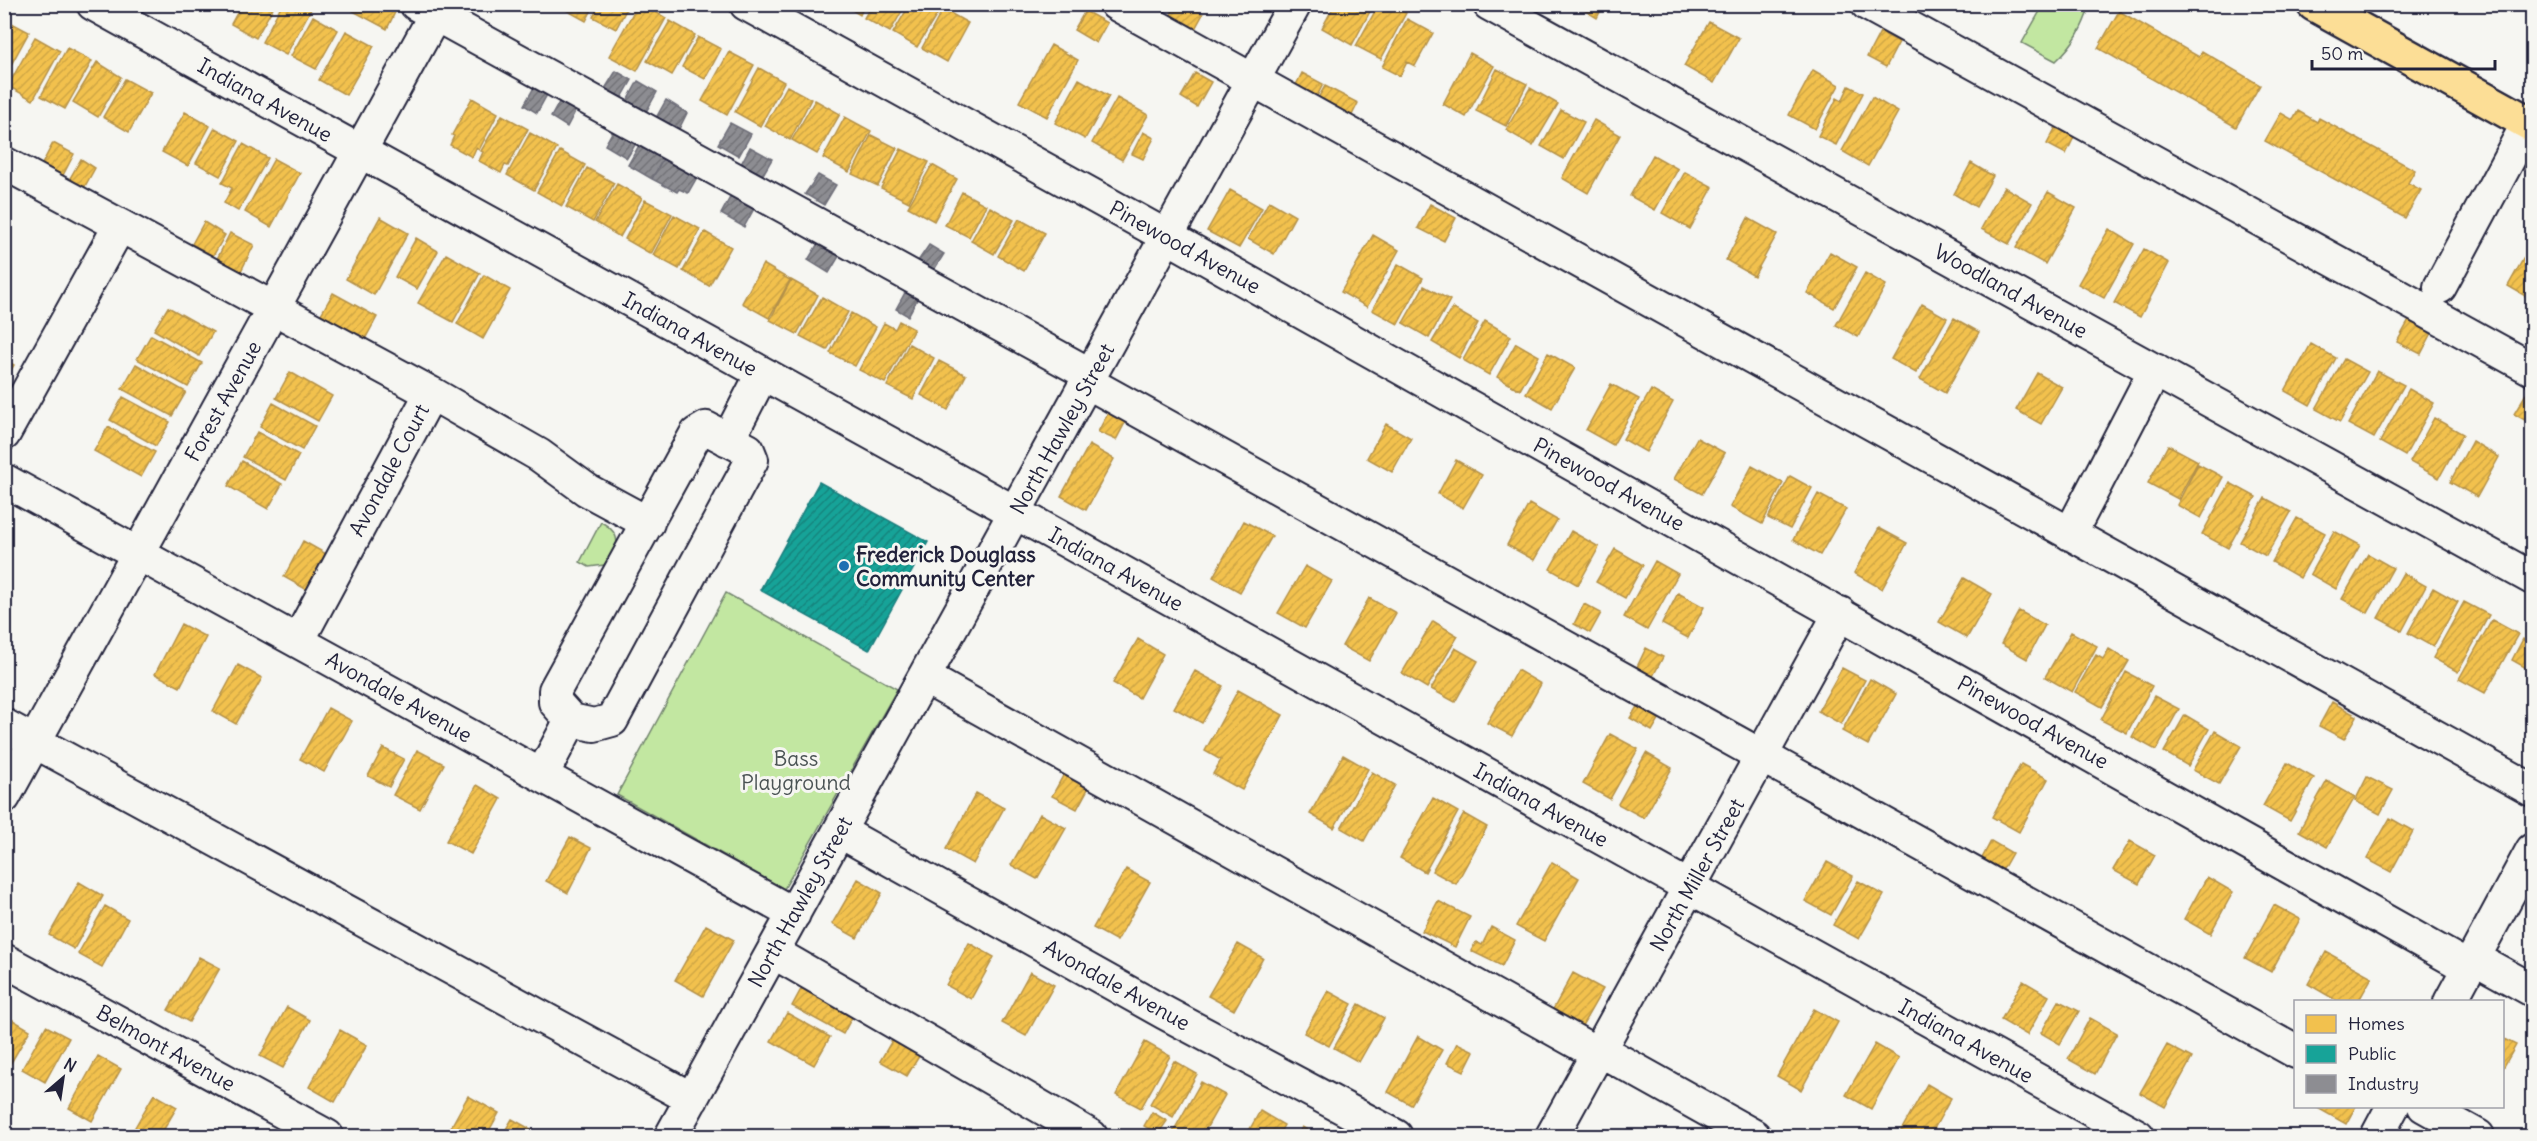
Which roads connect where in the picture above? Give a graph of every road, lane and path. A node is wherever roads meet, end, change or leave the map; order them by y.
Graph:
1 (93, 4) edge
2 (746, 4) edge
3 (1116, 4) edge
4 (1294, 4) edge
5 (1489, 4) edge
6 (1868, 4) edge
7 (2319, 6) edge
8 (431, 8) edge
9 (1253, 80) junction
10 (2530, 124) edge
11 (360, 153) junction
12 (4, 163) edge
13 (118, 226) junction
14 (1167, 237) junction
15 (2440, 287) dead end
16 (274, 308) junction
17 (2532, 369) edge
18 (2155, 370) junction
19 (762, 374) junction
20 (1089, 378) junction
21 (431, 393) junction
22 (4, 434) edge
23 (728, 440) junction
24 (4, 480) edge
25 (1016, 513) junction
26 (648, 523) junction
27 (2070, 534) junction
28 (139, 554) junction
29 (2532, 578) edge
30 (1840, 613) junction
31 (298, 641) junction
32 (924, 677) junction
33 (571, 720) junction
34 (4, 725) edge
35 (35, 741) junction
36 (1763, 754) junction
37 (542, 775) junction
38 (2532, 790) edge
39 (4, 797) edge
40 (839, 831) junction
41 (2532, 850) edge
42 (1690, 888) junction
43 (794, 914) junction
44 (773, 952) junction
45 (4, 960) edge
46 (2472, 963) junction
47 (2532, 990) edge
48 (2451, 1000) edge
49 (2294, 1051) edge
50 (1599, 1052) junction
51 (692, 1099) junction
52 (2392, 1108) edge
53 (2426, 1108) edge
54 (678, 1134) edge
55 (327, 1137) edge
56 (1091, 1137) edge
57 (1396, 1137) edge
58 (1552, 1137) edge
59 (1754, 1137) edge
60 (2138, 1137) edge
61 (2377, 1137) edge
62 (2478, 1137) edge

1 - 11 street, Indiana Avenue
2 - 14 street, Pinewood Avenue
3 - 9 street
4 - 9 street, North Hawley Street
5 - 18 street, Woodland Avenue
6 - 17 street
7 - 10 main road
8 - 11 street, Forest Avenue
8 - 20 street
9 - 14 street, North Hawley Street
9 - 27 street
10 - 15 street
11 - 16 street, Forest Avenue
11 - 19 street, Indiana Avenue
12 - 13 street, Avondale Court
13 - 16 street, Avondale Court
13 - 22 street
14 - 20 street, North Hawley Street
14 - 30 street, Pinewood Avenue
16 - 21 street, Avondale Court
16 - 28 street, Forest Avenue
18 - 27 street
18 - 29 street, Woodland Avenue
19 - 23 street
19 - 25 street, Indiana Avenue
20 - 25 street, North Hawley Street
20 - 36 street
21 - 26 street
21 - 31 street, Avondale Court
23 - 26 street
23 - 33 street
24 - 28 street, Avondale Avenue
25 - 32 street, North Hawley Street
25 - 42 street, Indiana Avenue
26 - 33 street
27 - 38 street
28 - 31 street, Avondale Avenue
28 - 35 street, Forest Avenue
30 - 36 street, North Miller Street
30 - 46 street, Pinewood Avenue
31 - 37 street, Avondale Avenue
32 - 40 street, North Hawley Street
32 - 50 street
33 - 37 street
34 - 35 street
35 - 39 street, Forest Avenue
35 - 51 street
36 - 42 street, North Miller Street
36 - 49 street
37 - 43 street, Avondale Avenue
40 - 43 street, North Hawley Street
40 - 57 street, Avondale Avenue
41 - 46 street
42 - 50 street, North Miller Street
42 - 60 street, Indiana Avenue
43 - 44 street, North Hawley Street
44 - 51 street, North Hawley Street
44 - 56 street
45 - 55 street, Belmont Avenue
46 - 47 street, Pinewood Avenue
46 - 48 street
50 - 58 street, North Miller Street
50 - 59 street
51 - 54 street, North Hawley Street
52 - 61 street
53 - 62 street

